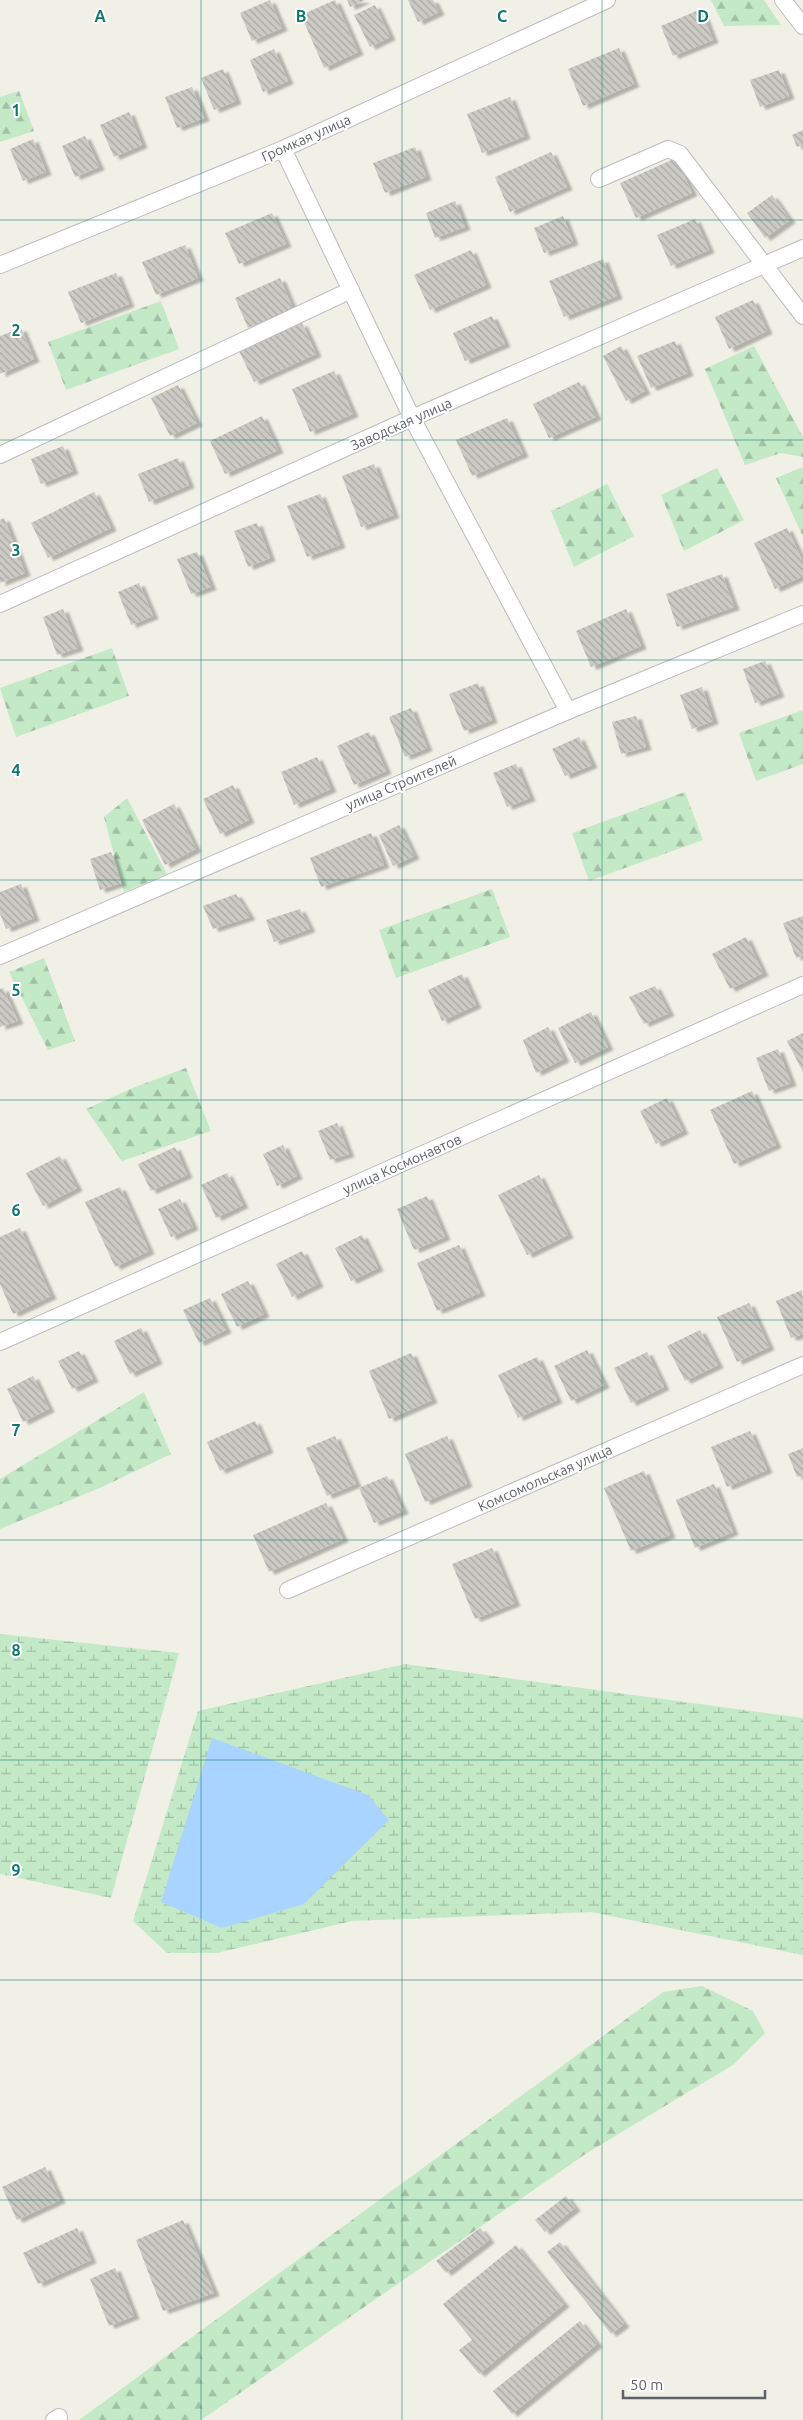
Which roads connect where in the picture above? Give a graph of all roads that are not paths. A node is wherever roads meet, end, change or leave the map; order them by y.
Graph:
1 (607, 0) edge
2 (783, 0) edge
3 (803, 26) edge
4 (284, 149) junction
5 (599, 179) dead end
6 (803, 248) edge
7 (0, 265) edge
8 (764, 265) junction
9 (351, 290) junction
10 (803, 316) edge
11 (412, 418) junction
12 (0, 454) edge
13 (0, 604) edge
14 (803, 614) edge
15 (568, 711) junction
16 (0, 956) edge
17 (803, 985) edge
18 (0, 1342) edge
19 (803, 1366) edge
20 (288, 1590) dead end

1 - 4 street, Громкая улица
2 - 3 street
4 - 7 street, Громкая улица
4 - 9 street
5 - 8 street
6 - 8 street, Заводская улица
8 - 10 street
8 - 11 street, Заводская улица
9 - 11 street
9 - 12 street
11 - 13 street, Заводская улица
11 - 15 street
14 - 15 street, улица Строителей
15 - 16 street, улица Строителей
17 - 18 street, улица Космонавтов
19 - 20 street, Комсомольская улица

